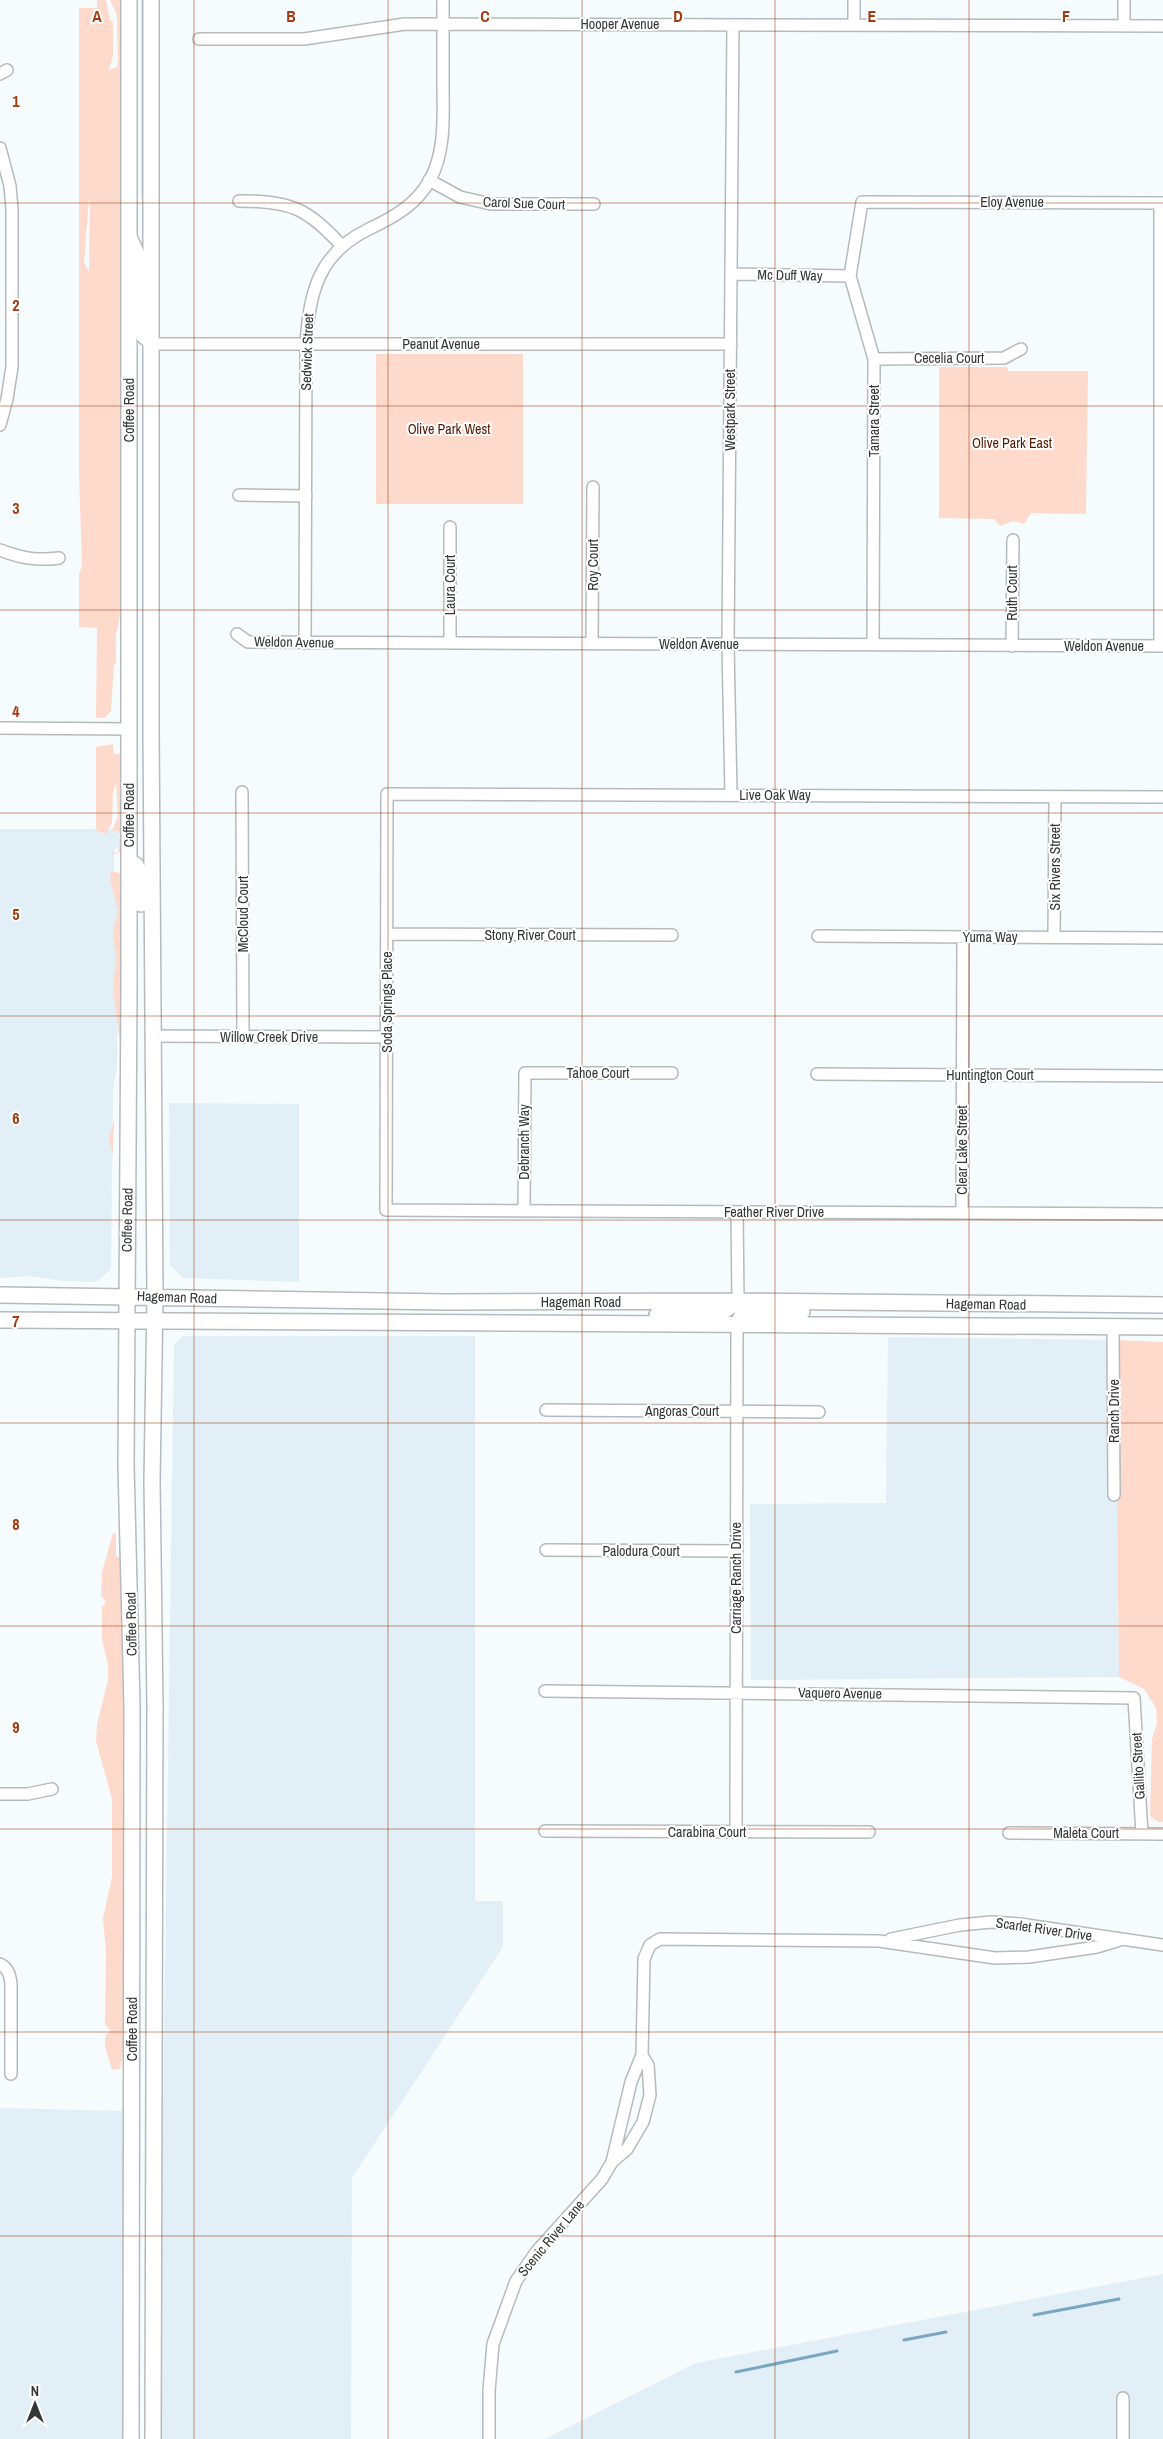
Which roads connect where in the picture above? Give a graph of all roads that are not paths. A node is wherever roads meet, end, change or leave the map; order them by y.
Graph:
1 (129, 0) edge
2 (151, 0) edge
3 (443, 0) edge
4 (854, 0) edge
5 (1124, 0) edge
6 (443, 24) junction
7 (733, 24) junction
8 (854, 25) junction
9 (1124, 26) junction
10 (1163, 26) edge
11 (199, 39) dead end
12 (0, 148) edge
13 (429, 180) junction
14 (239, 201) dead end
15 (862, 202) joint
16 (1162, 203) edge
17 (594, 204) dead end
18 (129, 232) junction
19 (342, 246) junction
20 (731, 274) junction
21 (850, 276) junction
22 (151, 344) junction
23 (306, 344) junction
24 (731, 344) junction
25 (1022, 349) dead end
26 (874, 359) junction
27 (6, 367) edge
28 (0, 425) edge
29 (593, 487) dead end
30 (239, 495) dead end
31 (306, 496) junction
32 (450, 527) dead end
33 (1012, 540) dead end
34 (0, 550) edge
35 (59, 558) dead end
36 (237, 634) dead end
37 (305, 642) junction
38 (450, 643) junction
39 (592, 644) junction
40 (728, 644) junction
41 (873, 644) junction
42 (1012, 646) junction
43 (1161, 646) edge
44 (0, 728) edge
45 (128, 729) junction
46 (242, 792) dead end
47 (387, 794) joint
48 (731, 795) junction
49 (1055, 797) junction
50 (1163, 797) edge
51 (129, 862) junction
52 (387, 934) junction
53 (672, 935) dead end
54 (818, 936) dead end
55 (963, 937) junction
56 (1054, 937) junction
57 (1163, 938) edge
58 (152, 972) junction
59 (152, 1036) junction
60 (244, 1037) junction
61 (386, 1037) junction
62 (524, 1073) joint
63 (672, 1073) dead end
64 (817, 1074) dead end
65 (962, 1075) junction
66 (1163, 1076) edge
67 (386, 1210) joint
68 (524, 1211) junction
69 (737, 1212) junction
70 (962, 1213) junction
71 (1163, 1214) edge
72 (0, 1295) edge
73 (126, 1296) junction
74 (155, 1297) junction
75 (738, 1301) junction
76 (446, 1302) junction
77 (832, 1303) junction
78 (1163, 1305) edge
79 (0, 1320) edge
80 (126, 1322) junction
81 (155, 1322) junction
82 (621, 1322) junction
83 (339, 1323) junction
84 (736, 1325) junction
85 (1114, 1326) junction
86 (1163, 1327) edge
87 (546, 1410) dead end
88 (736, 1411) junction
89 (819, 1412) dead end
90 (1114, 1495) dead end
91 (546, 1550) dead end
92 (736, 1552) junction
93 (545, 1691) dead end
94 (736, 1692) junction
95 (1134, 1698) joint
96 (52, 1789) dead end
97 (0, 1794) edge
98 (545, 1831) dead end
99 (736, 1832) junction
100 (869, 1832) dead end
101 (1009, 1833) dead end
102 (1142, 1834) junction
103 (1163, 1834) edge
104 (1120, 1940) junction
105 (879, 1941) junction
106 (650, 1945) joint
107 (1163, 1945) edge
108 (2, 1965) edge
109 (642, 2055) junction
110 (11, 2074) dead end
111 (612, 2162) junction
112 (1123, 2398) dead end
113 (130, 2439) edge
114 (153, 2439) edge
115 (489, 2439) edge
116 (1123, 2439) edge

1 - 18 main road, Coffee Road
2 - 22 main road, Coffee Road
3 - 6 street, Sedwick Street
4 - 8 street
5 - 9 street
6 - 7 street, Hooper Avenue
6 - 11 street, Hooper Avenue
6 - 13 street, Sedwick Street
7 - 8 street, Hooper Avenue
7 - 20 street, Westpark Street
8 - 9 street, Hooper Avenue
9 - 10 street, Hooper Avenue
12 - 27 street
13 - 17 street, Carol Sue Court
13 - 19 street, Sedwick Street
14 - 19 street
15 - 16 street, Eloy Avenue
15 - 21 street, Tamara Street
16 - 43 street
18 - 22 street
18 - 45 main road, Coffee Road
19 - 23 street, Sedwick Street
20 - 21 street, Mc Duff Way
20 - 24 street, Westpark Street
21 - 26 street, Tamara Street
22 - 23 street, Peanut Avenue
22 - 58 main road, Coffee Road
23 - 24 street, Peanut Avenue
23 - 31 street, Sedwick Street
24 - 40 street, Westpark Street
25 - 26 street, Cecelia Court
26 - 41 street, Tamara Street
27 - 28 street
29 - 39 street, Roy Court
30 - 31 street
31 - 37 street, Sedwick Street
32 - 38 street, Laura Court
33 - 42 street, Ruth Court
34 - 35 street
36 - 37 street, Weldon Avenue
37 - 38 street, Weldon Avenue
38 - 39 street, Weldon Avenue
39 - 40 street, Weldon Avenue
40 - 41 street, Weldon Avenue
40 - 48 street, Westpark Street
41 - 42 street, Weldon Avenue
42 - 43 street, Weldon Avenue
44 - 45 street
45 - 51 main road, Coffee Road
46 - 60 street, McCloud Court
47 - 48 street, Live Oak Way
47 - 52 street, Soda Springs Place
48 - 49 street, Live Oak Way
49 - 50 street, Live Oak Way
49 - 56 street, Six Rivers Street
51 - 58 main road
51 - 73 main road, Coffee Road
52 - 53 street, Stony River Court
52 - 61 street, Soda Springs Place
54 - 55 street, Yuma Way
55 - 56 street, Yuma Way
55 - 65 street, Clear Lake Street
56 - 57 street, Yuma Way
58 - 59 main road, Coffee Road
59 - 60 street, Willow Creek Drive
59 - 74 main road, Coffee Road
60 - 61 street, Willow Creek Drive
61 - 67 street, Soda Springs Place
62 - 63 street, Tahoe Court
62 - 68 street, Debranch Way
64 - 65 street, Huntington Court
65 - 66 street, Huntington Court
65 - 70 street, Clear Lake Street
67 - 68 street, Feather River Drive
68 - 69 street, Feather River Drive
69 - 70 street, Feather River Drive
69 - 75 street
70 - 71 street, Feather River Drive
72 - 73 main road, Hageman Road
73 - 74 main road, Hageman Road
73 - 80 main road, Coffee Road
74 - 76 main road, Hageman Road
74 - 81 main road, Coffee Road
75 - 76 main road, Hageman Road
75 - 77 main road, Hageman Road
75 - 82 main road
76 - 83 main road
77 - 78 main road, Hageman Road
77 - 84 main road
79 - 80 main road, Hageman Road
80 - 81 main road, Hageman Road
80 - 113 main road, Coffee Road
81 - 83 main road, Hageman Road
81 - 114 main road, Coffee Road
82 - 83 main road, Hageman Road
82 - 84 main road, Hageman Road
84 - 85 main road, Hageman Road
84 - 88 street, Carriage Ranch Drive
85 - 86 main road, Hageman Road
85 - 90 street, Ranch Drive
87 - 88 street, Angoras Court
88 - 89 street, Angoras Court
88 - 92 street, Carriage Ranch Drive
91 - 92 street, Palodura Court
92 - 94 street, Carriage Ranch Drive
93 - 94 street, Vaquero Avenue
94 - 95 street, Vaquero Avenue
94 - 99 street, Carriage Ranch Drive
95 - 102 street, Gallito Street
96 - 97 street
98 - 99 street, Carabina Court
99 - 100 street, Carabina Court
101 - 102 street, Maleta Court
102 - 103 street, Maleta Court
104 - 105 street, Scarlet River Drive
104 - 105 street, Scarlet River Drive
104 - 107 street, Scarlet River Drive
105 - 106 street, Scarlet River Drive
106 - 109 street, Scenic River Lane
108 - 110 street
109 - 111 street, Scenic River Lane
109 - 111 street, Scenic River Lane
111 - 115 street, Scenic River Lane
112 - 116 street

